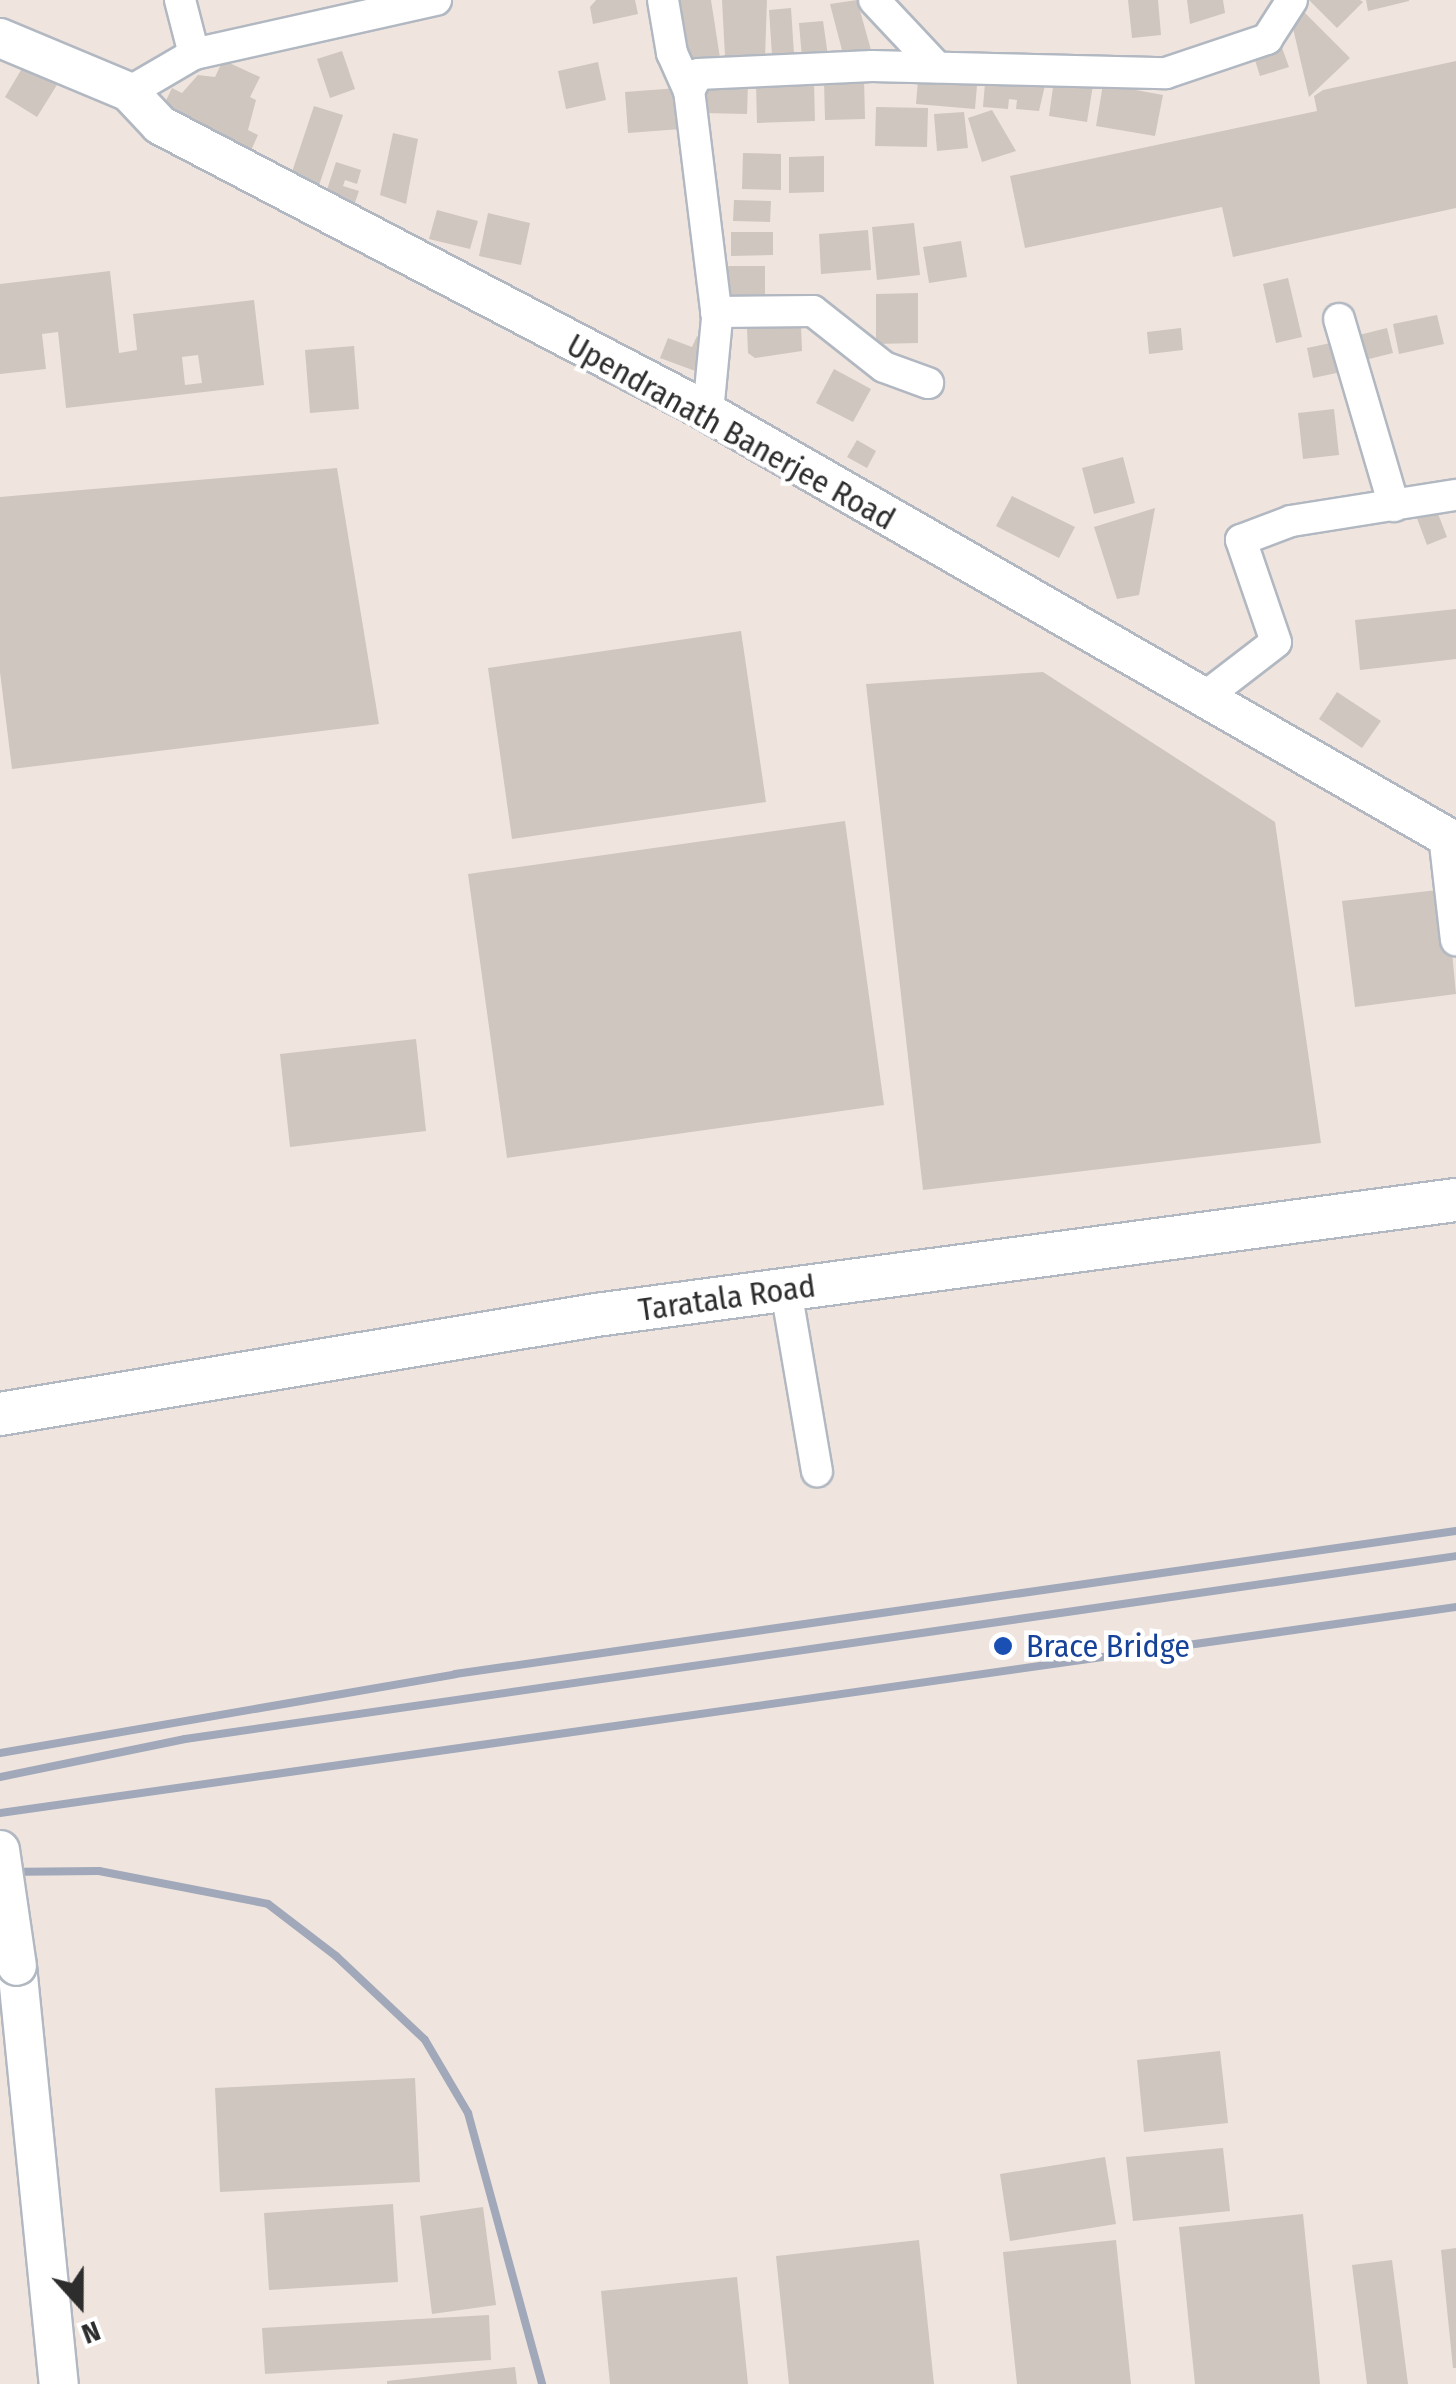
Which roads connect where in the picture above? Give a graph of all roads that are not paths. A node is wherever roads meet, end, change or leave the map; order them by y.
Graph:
1 (180, 0) edge
2 (436, 0) edge
3 (663, 0) edge
4 (874, 0) edge
5 (906, 0) edge
6 (1292, 0) edge
7 (0, 38) edge
8 (910, 39) junction
9 (194, 54) junction
10 (937, 68) junction
11 (690, 91) junction
12 (130, 92) junction
13 (716, 312) junction
14 (1338, 318) dead end
15 (928, 383) dead end
16 (708, 412) junction
17 (1456, 496) edge
18 (1394, 506) junction
19 (1206, 696) junction
20 (1450, 838) edge
21 (1456, 940) edge
22 (1456, 1200) edge
23 (786, 1290) junction
24 (0, 1414) edge
25 (817, 1471) dead end
26 (0, 1850) edge
27 (59, 2384) edge

1 - 9 street
2 - 9 street
3 - 11 street
4 - 8 street
5 - 8 street
6 - 10 street
7 - 12 street, Upendranath Banerjee Road
8 - 10 street
9 - 12 street
10 - 11 street
11 - 13 street
12 - 16 street, Upendranath Banerjee Road
13 - 15 street
13 - 16 street
14 - 18 street
16 - 19 street, Upendranath Banerjee Road
17 - 18 street
18 - 19 street
19 - 20 street, Upendranath Banerjee Road
20 - 21 street
22 - 23 main road, Taratala Road
23 - 24 main road, Taratala Road
23 - 25 street
26 - 27 street, bridge

